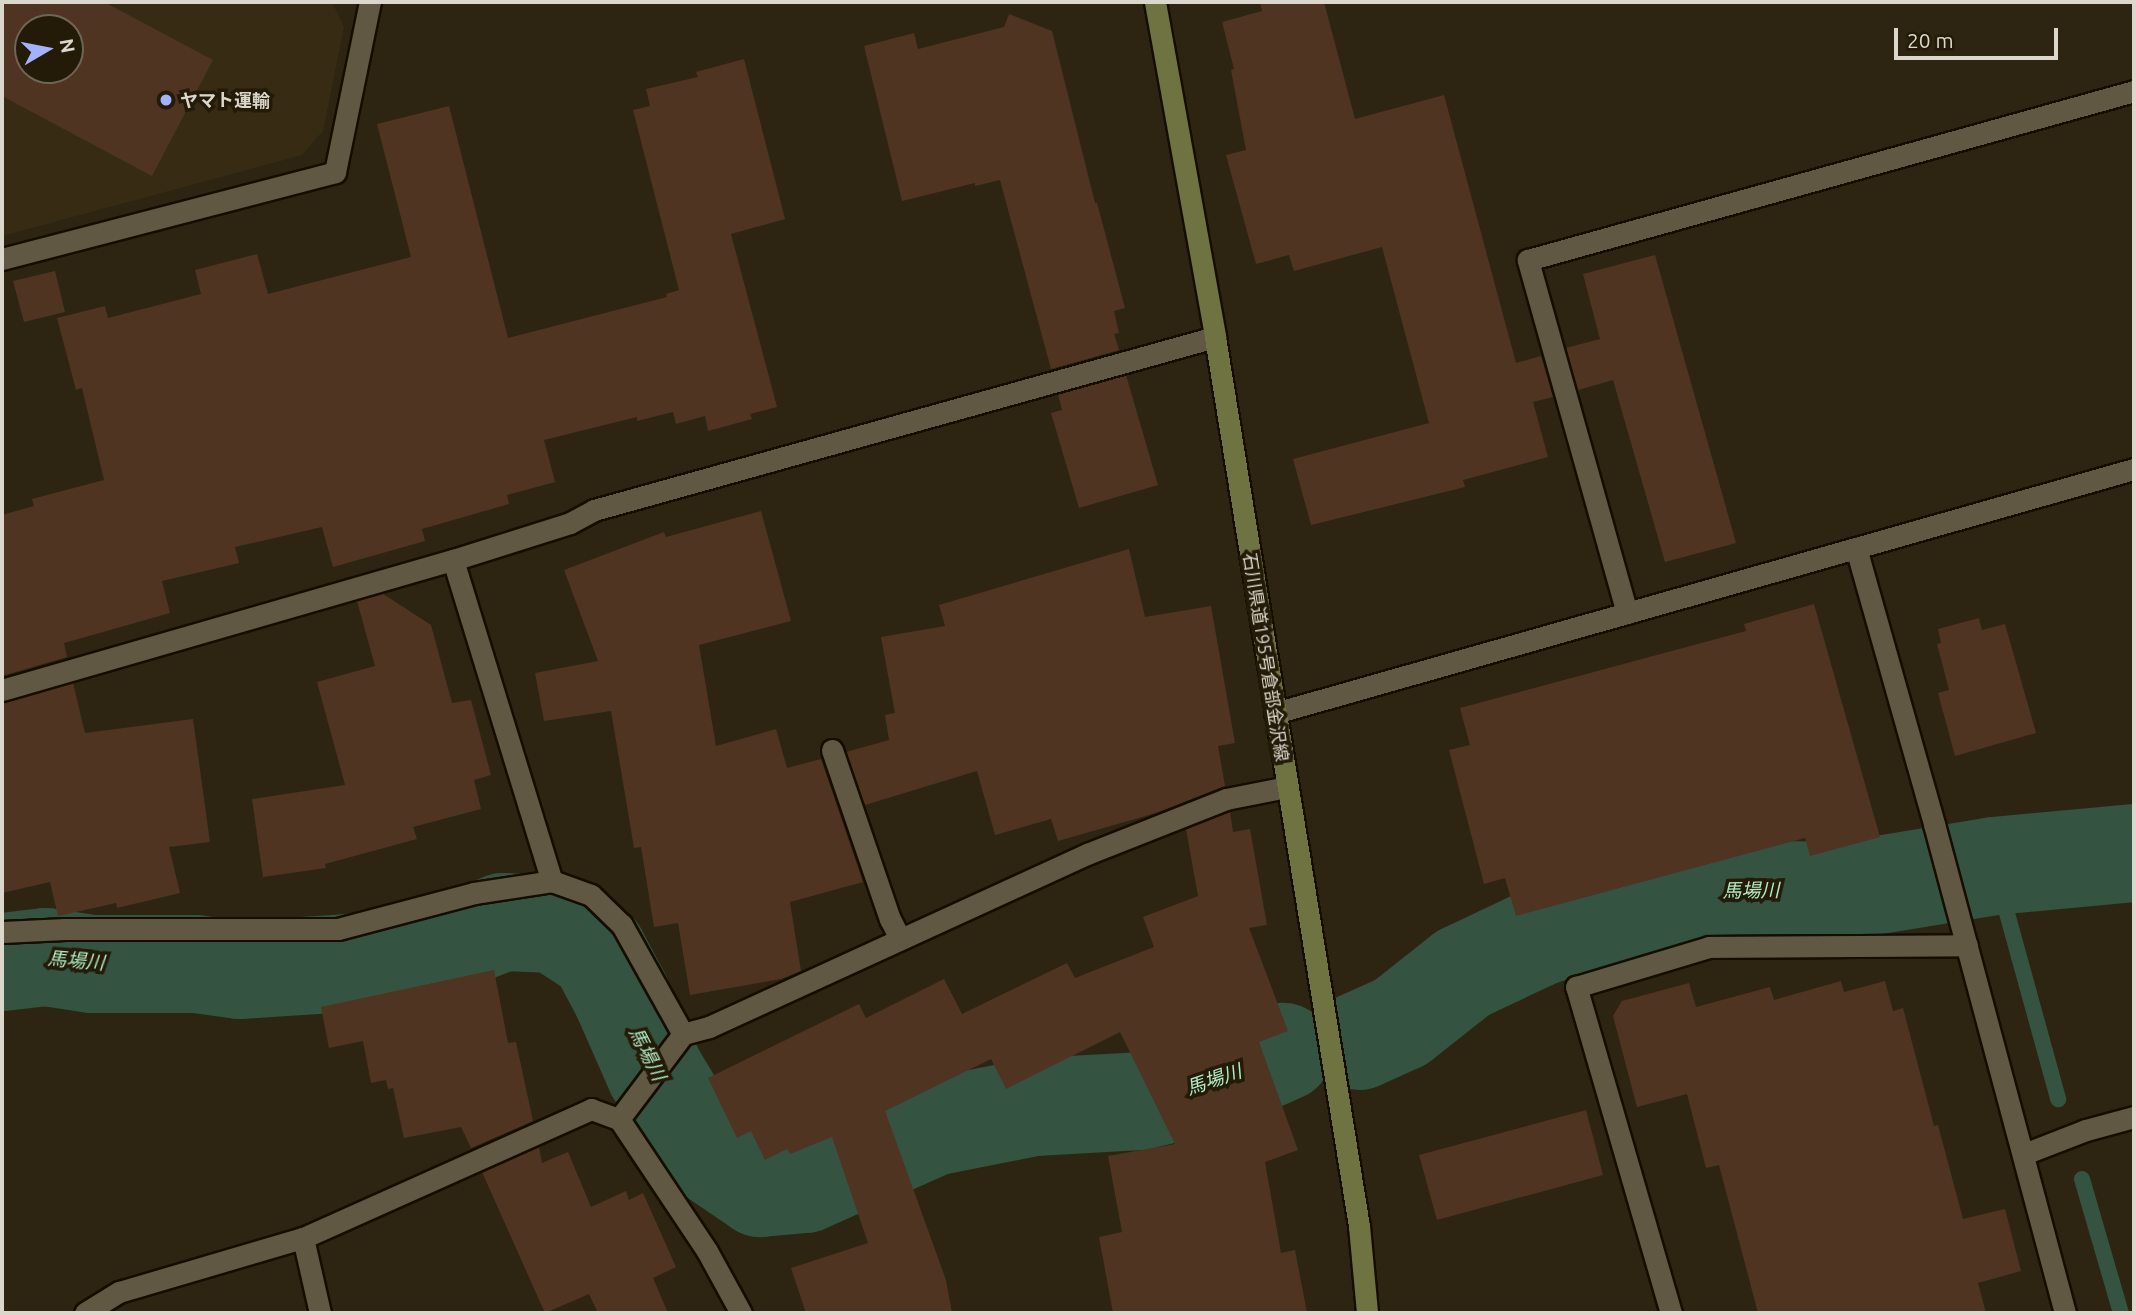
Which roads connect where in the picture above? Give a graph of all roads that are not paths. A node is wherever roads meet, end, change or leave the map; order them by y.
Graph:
1 (370, 2) edge
2 (1156, 2) edge
3 (2134, 92) edge
4 (2, 258) edge
5 (1215, 337) junction
6 (2134, 469) edge
7 (1856, 548) junction
8 (453, 560) junction
9 (1628, 612) junction
10 (2, 691) edge
11 (1275, 713) junction
12 (832, 750) dead end
13 (1287, 787) junction
14 (552, 881) junction
15 (2, 932) edge
16 (900, 939) junction
17 (1967, 945) junction
18 (678, 1039) junction
19 (2134, 1117) edge
20 (620, 1119) junction
21 (2024, 1154) junction
22 (303, 1238) junction
23 (85, 1313) edge
24 (320, 1313) edge
25 (741, 1313) edge
26 (1367, 1313) edge
27 (1671, 1313) edge
28 (2065, 1313) edge

1 - 4 street
2 - 5 main road, 石川県道195号倉部金沢線
3 - 9 street
5 - 8 street
5 - 11 main road, 石川県道195号倉部金沢線
6 - 7 street
7 - 9 street
7 - 17 street
8 - 10 street
8 - 14 street
9 - 11 street
11 - 13 main road, 石川県道195号倉部金沢線
12 - 16 street
13 - 16 street
13 - 26 main road, 石川県道195号倉部金沢線
14 - 15 street
14 - 18 street
16 - 18 street
17 - 21 street
17 - 27 street
18 - 20 street
19 - 21 street
20 - 22 street
20 - 25 street
21 - 28 street
22 - 23 street
22 - 24 street

